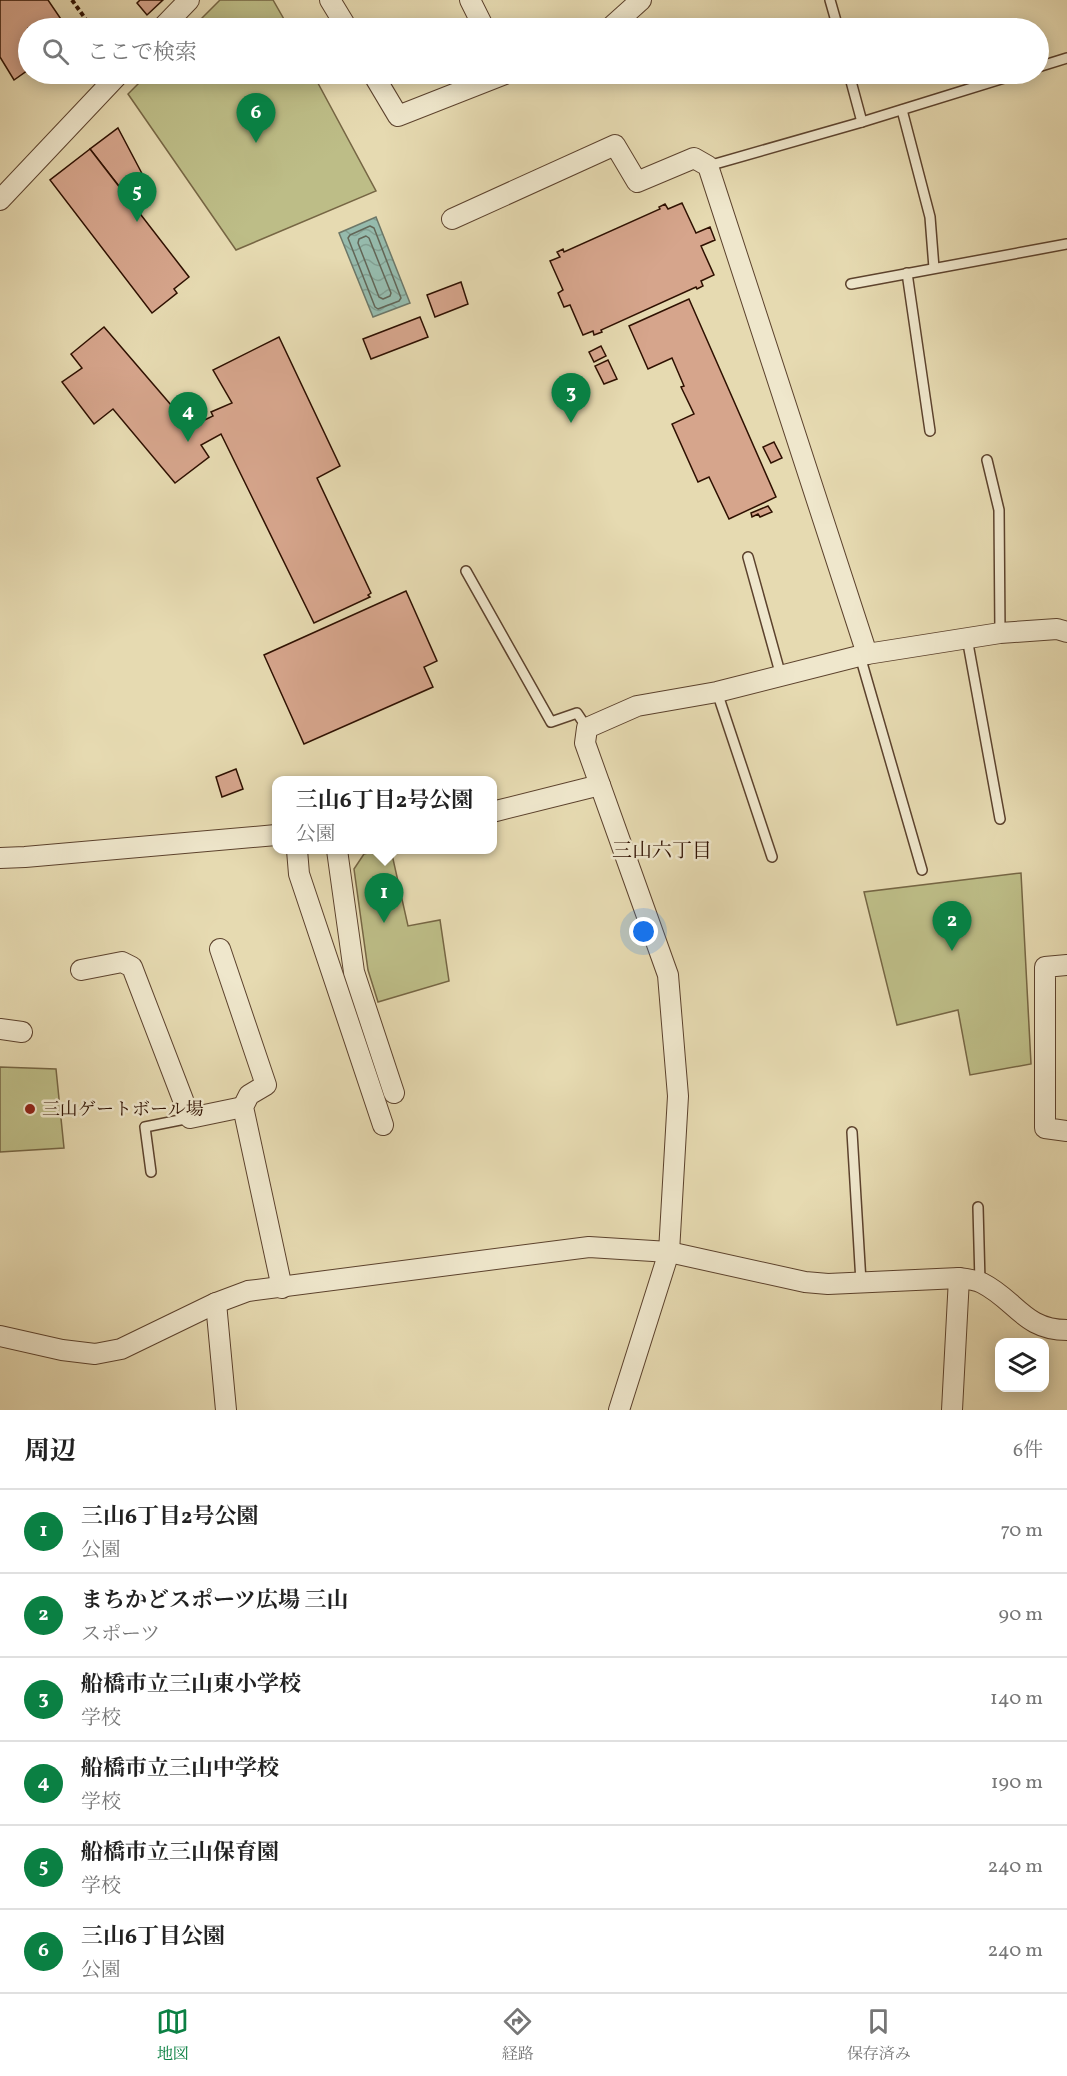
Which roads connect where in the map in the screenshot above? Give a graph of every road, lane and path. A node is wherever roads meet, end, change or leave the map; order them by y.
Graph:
1 (72, 0) edge
2 (189, 0) edge
3 (330, 0) edge
4 (470, 0) edge
5 (641, 0) edge
6 (830, 0) edge
7 (85, 18) edge
8 (172, 18) edge
9 (341, 18) edge
10 (479, 18) edge
11 (621, 18) edge
12 (835, 18) edge
13 (1067, 58) edge
14 (1049, 64) edge
15 (110, 84) edge
16 (379, 84) edge
17 (480, 84) edge
18 (852, 84) edge
19 (985, 84) edge
20 (902, 110) junction
21 (862, 122) junction
22 (708, 166) junction
23 (0, 200) edge
24 (452, 219) dead end
25 (1067, 244) edge
26 (934, 268) junction
27 (907, 273) junction
28 (851, 284) dead end
29 (930, 431) dead end
30 (987, 460) dead end
31 (748, 557) dead end
32 (466, 571) dead end
33 (1067, 632) edge
34 (1000, 633) junction
35 (967, 638) junction
36 (864, 655) junction
37 (781, 676) junction
38 (717, 692) junction
39 (587, 728) junction
40 (600, 785) junction
41 (497, 811) edge
42 (1000, 819) dead end
43 (272, 835) edge
44 (297, 854) edge
45 (339, 854) edge
46 (772, 857) dead end
47 (0, 858) edge
48 (922, 870) dead end
49 (220, 949) dead end
50 (1067, 965) edge
51 (81, 970) dead end
52 (0, 1029) edge
53 (22, 1032) dead end
54 (394, 1093) dead end
55 (243, 1107) junction
56 (190, 1118) junction
57 (383, 1125) dead end
58 (1067, 1131) edge
59 (852, 1132) dead end
60 (151, 1172) dead end
61 (978, 1207) dead end
62 (669, 1252) junction
63 (960, 1278) junction
64 (861, 1282) junction
65 (980, 1282) junction
66 (282, 1288) junction
67 (216, 1303) junction
68 (1067, 1330) edge
69 (0, 1336) edge
70 (226, 1410) edge
71 (620, 1410) edge
72 (952, 1410) edge

1 - 7 path
2 - 8 street
3 - 9 street
4 - 10 street
5 - 11 street
6 - 12 lane
13 - 14 lane
15 - 23 street
16 - 17 street
18 - 21 lane
19 - 20 lane
20 - 21 lane
20 - 26 lane
21 - 22 lane
22 - 24 street
22 - 36 street
25 - 26 lane
26 - 27 lane
27 - 28 lane
27 - 29 lane
30 - 34 lane
31 - 37 lane
32 - 39 lane
33 - 34 street
34 - 35 street
35 - 36 street
35 - 42 lane
36 - 37 street
36 - 48 lane
37 - 38 street
38 - 39 street
38 - 46 lane
39 - 40 street
40 - 41 street
40 - 62 street
43 - 47 street
44 - 57 street
45 - 54 street
49 - 55 street
50 - 58 street
51 - 56 street
52 - 53 street
55 - 56 street
55 - 66 street
56 - 60 lane
59 - 64 lane
61 - 65 lane
62 - 64 street
62 - 66 street
62 - 71 street
63 - 64 street
63 - 65 street
63 - 72 street
65 - 68 street
66 - 67 street
67 - 69 street
67 - 70 street

